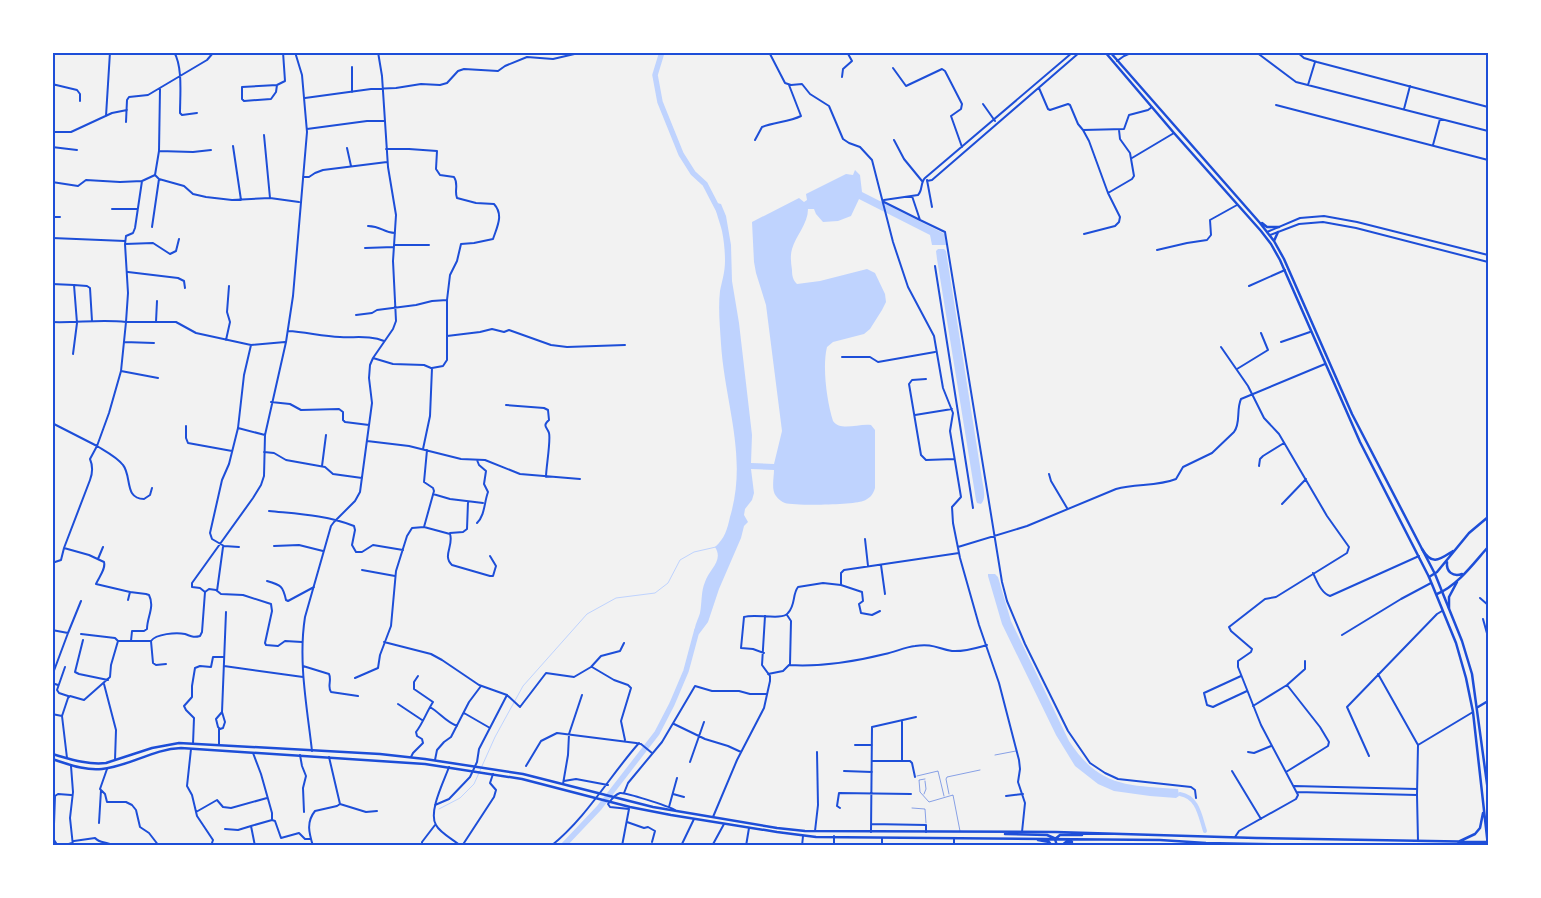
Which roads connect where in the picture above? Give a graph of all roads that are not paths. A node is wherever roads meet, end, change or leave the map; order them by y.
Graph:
1 (110, 52) edge
2 (174, 52) edge
3 (231, 52) edge
4 (283, 52) edge
5 (295, 52) edge
6 (378, 52) edge
7 (583, 52) edge
8 (768, 52) edge
9 (848, 52) edge
10 (1073, 52) edge
11 (1080, 52) edge
12 (1105, 52) edge
13 (1110, 52) edge
14 (1133, 52) edge
15 (1256, 52) edge
16 (1298, 52) edge
17 (213, 53) edge
18 (1117, 61) junction
19 (1315, 62) junction
20 (352, 68) dead end
21 (893, 68) dead end
22 (179, 76) junction
23 (842, 77) dead end
24 (53, 84) edge
25 (277, 85) junction
26 (789, 85) junction
27 (1308, 85) junction
28 (1410, 86) junction
29 (1039, 87) junction
30 (382, 88) junction
31 (160, 89) junction
32 (352, 92) junction
33 (52, 96) edge
34 (305, 98) junction
35 (80, 101) dead end
36 (983, 104) dead end
37 (1276, 105) dead end
38 (1152, 107) junction
39 (1488, 107) edge
40 (1404, 109) junction
41 (127, 110) junction
42 (197, 113) dead end
43 (106, 116) junction
44 (1440, 119) junction
45 (994, 120) junction
46 (384, 121) junction
47 (126, 122) dead end
48 (997, 124) junction
49 (306, 129) junction
50 (1083, 130) junction
51 (1119, 130) junction
52 (1488, 131) edge
53 (52, 132) edge
54 (1174, 133) junction
55 (264, 136) dead end
56 (756, 140) dead end
57 (894, 140) dead end
58 (1433, 145) junction
59 (233, 146) dead end
60 (52, 147) edge
61 (962, 147) junction
62 (347, 148) dead end
63 (386, 149) junction
64 (77, 150) dead end
65 (211, 150) dead end
66 (158, 152) junction
67 (1132, 158) junction
68 (1488, 160) edge
69 (388, 162) junction
70 (351, 166) junction
71 (155, 175) junction
72 (303, 176) junction
73 (159, 179) junction
74 (926, 180) junction
75 (142, 181) junction
76 (922, 181) junction
77 (52, 182) edge
78 (1108, 193) junction
79 (912, 196) junction
80 (270, 198) junction
81 (240, 200) junction
82 (884, 201) junction
83 (300, 202) junction
84 (1238, 204) junction
85 (932, 207) dead end
86 (112, 209) dead end
87 (138, 209) junction
88 (60, 217) dead end
89 (52, 220) edge
90 (920, 220) junction
91 (1260, 223) junction
92 (368, 226) dead end
93 (152, 227) dead end
94 (1279, 227) junction
95 (1278, 232) junction
96 (395, 233) junction
97 (1084, 234) dead end
98 (1268, 234) junction
99 (1408, 234) junction
100 (52, 238) edge
101 (179, 238) dead end
102 (1274, 241) junction
103 (1406, 241) junction
104 (125, 242) junction
105 (429, 245) dead end
106 (394, 246) junction
107 (365, 248) dead end
108 (1157, 250) dead end
109 (1488, 255) edge
110 (1488, 262) edge
111 (935, 266) dead end
112 (1285, 270) junction
113 (128, 272) junction
114 (52, 284) edge
115 (74, 285) junction
116 (229, 286) dead end
117 (1249, 286) dead end
118 (185, 288) dead end
119 (447, 300) junction
120 (157, 301) dead end
121 (396, 308) junction
122 (356, 315) dead end
123 (92, 321) junction
124 (52, 322) edge
125 (126, 322) junction
126 (156, 322) junction
127 (76, 323) junction
128 (288, 331) junction
129 (1310, 332) junction
130 (1261, 333) dead end
131 (446, 336) junction
132 (226, 340) junction
133 (124, 342) junction
134 (286, 342) junction
135 (384, 342) junction
136 (1281, 342) dead end
137 (154, 343) dead end
138 (251, 345) junction
139 (625, 345) dead end
140 (1221, 347) dead end
141 (936, 352) junction
142 (73, 354) dead end
143 (842, 357) dead end
144 (373, 358) junction
145 (1325, 364) junction
146 (432, 368) junction
147 (1237, 369) junction
148 (121, 371) junction
149 (158, 378) dead end
150 (926, 379) dead end
151 (1252, 394) junction
152 (271, 402) junction
153 (506, 404) dead end
154 (952, 409) junction
155 (915, 415) junction
156 (52, 423) edge
157 (369, 425) junction
158 (186, 426) dead end
159 (238, 428) junction
160 (264, 434) junction
161 (326, 435) dead end
162 (367, 441) junction
163 (1284, 443) junction
164 (97, 446) junction
165 (425, 449) junction
166 (232, 451) junction
167 (264, 452) junction
168 (954, 458) junction
169 (477, 460) junction
170 (322, 466) junction
171 (1259, 466) dead end
172 (1049, 474) dead end
173 (546, 477) junction
174 (362, 478) junction
175 (580, 479) dead end
176 (1306, 479) junction
177 (152, 488) dead end
178 (433, 494) junction
179 (468, 501) junction
180 (484, 503) junction
181 (1282, 504) dead end
182 (974, 508) dead end
183 (1066, 508) junction
184 (269, 511) dead end
185 (1488, 517) edge
186 (336, 519) junction
187 (477, 523) dead end
188 (424, 527) junction
189 (448, 532) junction
190 (995, 537) junction
191 (865, 539) dead end
192 (220, 544) junction
193 (224, 546) junction
194 (274, 546) dead end
195 (103, 547) dead end
196 (239, 547) dead end
197 (958, 547) junction
198 (1488, 547) edge
199 (64, 548) junction
200 (403, 550) junction
201 (1422, 550) junction
202 (1456, 550) junction
203 (324, 551) junction
204 (959, 553) junction
205 (490, 556) dead end
206 (1419, 556) junction
207 (1448, 558) junction
208 (98, 559) junction
209 (52, 564) edge
210 (880, 565) junction
211 (868, 566) junction
212 (362, 570) dead end
213 (1466, 572) junction
214 (1313, 573) junction
215 (1434, 574) junction
216 (1463, 575) junction
217 (396, 576) junction
218 (1429, 576) junction
219 (267, 580) dead end
220 (1432, 583) junction
221 (841, 585) junction
222 (314, 586) junction
223 (217, 591) junction
224 (130, 592) junction
225 (205, 592) junction
226 (1442, 592) junction
227 (885, 594) dead end
228 (1437, 594) junction
229 (1480, 598) dead end
230 (128, 600) dead end
231 (81, 601) dead end
232 (1488, 605) edge
233 (1449, 608) junction
234 (1444, 610) junction
235 (880, 611) dead end
236 (226, 612) dead end
237 (787, 615) junction
238 (765, 616) junction
239 (1483, 619) dead end
240 (52, 630) edge
241 (68, 633) junction
242 (81, 634) dead end
243 (1342, 635) dead end
244 (1488, 637) edge
245 (83, 640) dead end
246 (118, 641) junction
247 (131, 641) junction
248 (151, 641) junction
249 (302, 642) junction
250 (384, 642) junction
251 (624, 643) dead end
252 (987, 645) junction
253 (764, 653) junction
254 (224, 657) junction
255 (1304, 661) dead end
256 (166, 664) dead end
257 (789, 665) junction
258 (224, 666) junction
259 (303, 666) junction
260 (65, 667) dead end
261 (591, 667) junction
262 (768, 674) junction
263 (1378, 674) junction
264 (52, 676) edge
265 (418, 676) dead end
266 (1241, 676) junction
267 (304, 677) junction
268 (355, 678) dead end
269 (108, 680) junction
270 (52, 683) edge
271 (104, 684) junction
272 (58, 685) junction
273 (481, 686) junction
274 (1287, 686) junction
275 (1247, 691) junction
276 (767, 694) junction
277 (507, 695) junction
278 (582, 695) dead end
279 (358, 696) dead end
280 (69, 697) junction
281 (1488, 702) edge
282 (398, 704) dead end
283 (1253, 706) junction
284 (430, 707) junction
285 (1478, 707) junction
286 (222, 712) junction
287 (1472, 712) junction
288 (464, 713) junction
289 (52, 714) edge
290 (62, 716) junction
291 (916, 717) dead end
292 (422, 720) junction
293 (902, 720) junction
294 (704, 722) dead end
295 (674, 724) junction
296 (457, 726) junction
297 (490, 728) junction
298 (219, 729) junction
299 (569, 734) junction
300 (699, 736) junction
301 (625, 740) junction
302 (193, 744) junction
303 (640, 744) junction
304 (219, 745) junction
305 (855, 745) dead end
306 (872, 745) junction
307 (1418, 745) junction
308 (1271, 746) junction
309 (191, 748) junction
310 (312, 751) junction
311 (1017, 751) junction
312 (252, 752) junction
313 (651, 752) junction
314 (741, 752) junction
315 (817, 752) dead end
316 (1248, 752) dead end
317 (52, 754) edge
318 (372, 754) junction
319 (300, 755) junction
320 (995, 755) dead end
321 (1369, 756) dead end
322 (329, 757) junction
323 (411, 757) junction
324 (67, 758) junction
325 (52, 759) edge
326 (115, 760) junction
327 (377, 760) junction
328 (435, 760) junction
329 (872, 760) junction
330 (902, 761) junction
331 (690, 762) dead end
332 (72, 765) junction
333 (526, 766) dead end
334 (449, 767) junction
335 (107, 768) junction
336 (980, 770) dead end
337 (844, 771) dead end
338 (1232, 771) dead end
339 (872, 772) junction
340 (1286, 772) junction
341 (494, 774) junction
342 (925, 774) junction
343 (915, 777) joint
344 (677, 778) dead end
345 (925, 779) junction
346 (563, 783) junction
347 (608, 785) junction
348 (1294, 786) junction
349 (1417, 789) junction
350 (101, 790) junction
351 (1488, 790) edge
352 (624, 792) junction
353 (1297, 792) junction
354 (872, 793) junction
355 (673, 794) junction
356 (911, 794) dead end
357 (1023, 794) junction
358 (72, 795) junction
359 (1417, 795) junction
360 (924, 796) junction
361 (950, 796) junction
362 (1006, 796) dead end
363 (684, 797) dead end
364 (945, 797) junction
365 (267, 798) junction
366 (1196, 798) dead end
367 (340, 804) junction
368 (435, 806) junction
369 (669, 807) junction
370 (629, 808) junction
371 (840, 808) dead end
372 (912, 808) dead end
373 (676, 810) junction
374 (376, 811) dead end
375 (1484, 811) junction
376 (196, 812) junction
377 (304, 812) dead end
378 (713, 817) junction
379 (694, 819) junction
380 (1261, 819) junction
381 (272, 820) junction
382 (98, 822) dead end
383 (627, 822) junction
384 (54, 824) dead end
385 (435, 824) junction
386 (724, 824) junction
387 (871, 824) junction
388 (910, 825) junction
389 (926, 825) junction
390 (251, 826) junction
391 (749, 828) junction
392 (225, 829) dead end
393 (815, 831) junction
394 (871, 832) junction
395 (910, 832) junction
396 (926, 832) junction
397 (960, 832) junction
398 (991, 832) junction
399 (1022, 832) junction
400 (1099, 834) junction
401 (803, 836) junction
402 (834, 836) junction
403 (52, 837) edge
404 (882, 837) junction
405 (954, 838) junction
406 (1235, 838) junction
407 (311, 839) junction
408 (1024, 839) junction
409 (1055, 839) junction
410 (1081, 841) junction
411 (1170, 841) junction
412 (652, 842) dead end
413 (1418, 842) junction
414 (73, 843) edge
415 (1457, 843) junction
416 (1488, 843) edge
417 (1318, 845) edge
418 (58, 846) edge
419 (62, 846) edge
420 (113, 846) edge
421 (158, 846) edge
422 (211, 846) edge
423 (255, 846) edge
424 (313, 846) edge
425 (422, 846) edge
426 (461, 846) edge
427 (551, 846) edge
428 (622, 846) edge
429 (681, 846) edge
430 (712, 846) edge
431 (746, 846) edge
432 (802, 846) edge
433 (834, 846) edge
434 (882, 846) edge
435 (954, 846) edge
436 (1054, 846) edge
437 (1061, 846) edge
438 (1172, 846) edge
439 (1360, 846) edge

1 - 43 street
2 - 22 street
3 - 17 main road
4 - 25 street
5 - 34 street
6 - 30 street
7 - 30 street
8 - 26 street
9 - 23 street
10 - 45 street
11 - 29 street
12 - 38 main road
13 - 18 main road
14 - 18 street
15 - 27 street
16 - 19 street
17 - 22 street
18 - 91 main road
19 - 27 street
19 - 28 street
20 - 32 street
21 - 61 street
22 - 31 street
22 - 42 street
24 - 33 street
24 - 35 street
25 - 25 street
26 - 56 street
26 - 82 street
27 - 40 street
28 - 39 street
28 - 40 street
29 - 48 street
29 - 50 street
30 - 32 street
30 - 46 street
31 - 41 street
31 - 66 street
32 - 34 street
34 - 49 street
36 - 45 street
37 - 58 street
38 - 51 street
38 - 54 main road
40 - 44 street
41 - 43 street
41 - 47 street
43 - 53 street
44 - 52 street
44 - 58 street
45 - 48 street
45 - 61 street
46 - 49 street
46 - 63 street
48 - 74 street
49 - 72 street
50 - 51 street
50 - 78 street
51 - 67 street
54 - 67 street
54 - 84 main road
55 - 80 street
57 - 76 street
58 - 68 street
59 - 81 street
60 - 64 street
61 - 74 street
62 - 70 street
63 - 69 street
63 - 119 street
65 - 66 street
66 - 71 street
67 - 78 street
69 - 70 street
69 - 96 street
70 - 72 street
71 - 73 street
71 - 75 street
72 - 83 street
73 - 81 street
73 - 93 street
74 - 76 street
74 - 85 street
75 - 77 street
75 - 87 street
76 - 79 street
78 - 97 street
79 - 82 street
79 - 90 street
80 - 81 street
80 - 83 street
82 - 90 street
82 - 141 street
83 - 128 street
84 - 108 street
84 - 112 main road
86 - 87 street
87 - 104 street
88 - 89 street
90 - 190 street
91 - 94 main road
91 - 98 main road
92 - 96 street
94 - 98 street
94 - 99 street
95 - 98 street
95 - 102 main road
95 - 103 street
96 - 106 street
98 - 102 main road
99 - 103 street
99 - 109 street
100 - 104 street
101 - 104 street
102 - 201 main road
103 - 110 street
104 - 113 street
105 - 106 street
106 - 107 street
106 - 121 street
111 - 182 street
112 - 117 street
112 - 129 main road
113 - 118 street
113 - 125 street
114 - 115 street
115 - 123 street
115 - 127 street
116 - 132 street
119 - 121 street
119 - 131 street
120 - 126 street
121 - 122 street
121 - 135 street
123 - 125 street
123 - 127 street
124 - 127 street
125 - 126 street
125 - 133 street
126 - 132 street
127 - 142 street
128 - 134 street
128 - 135 street
129 - 136 street
129 - 145 main road
130 - 147 street
131 - 139 street
131 - 146 street
132 - 138 street
133 - 137 street
133 - 148 street
134 - 138 street
134 - 152 street
135 - 144 street
138 - 159 street
140 - 147 street
141 - 143 street
141 - 154 street
144 - 146 street
144 - 157 street
145 - 151 street
145 - 206 main road
146 - 165 street
147 - 151 street
148 - 149 street
148 - 164 street
150 - 155 street
151 - 163 street
151 - 183 street
152 - 157 street
152 - 160 street
153 - 173 street
154 - 155 street
154 - 168 street
155 - 168 street
156 - 164 street
157 - 162 street
158 - 166 street
159 - 160 street
159 - 166 street
160 - 167 street
161 - 170 street
162 - 165 street
162 - 174 street
163 - 171 street
163 - 176 street
164 - 177 street
164 - 199 street
165 - 169 street
165 - 178 street
166 - 192 street
167 - 170 street
167 - 192 street
168 - 197 street
169 - 173 street
169 - 180 street
170 - 174 street
172 - 183 street
173 - 175 street
174 - 186 street
176 - 181 street
176 - 214 street
178 - 179 street
178 - 188 street
179 - 180 street
179 - 189 street
180 - 187 street
183 - 190 street
184 - 186 street
185 - 202 main road
186 - 200 street
186 - 203 street
188 - 189 street
188 - 200 street
189 - 205 street
190 - 197 street
190 - 366 street
191 - 211 street
192 - 193 street
192 - 225 street
193 - 196 street
193 - 223 street
194 - 203 street
195 - 208 street
197 - 204 street
198 - 213 main road
199 - 208 street
199 - 209 street
200 - 217 street
201 - 202 main road
201 - 215 main road
202 - 207 main road
203 - 222 street
204 - 210 street
204 - 252 street
206 - 214 street
206 - 218 main road
207 - 213 main road
207 - 215 main road
208 - 224 street
210 - 211 street
210 - 227 street
211 - 221 street
212 - 217 street
213 - 216 main road
214 - 266 street
215 - 218 main road
215 - 226 main road
216 - 226 main road
216 - 233 main road
217 - 250 street
218 - 220 main road
219 - 222 street
220 - 228 main road
220 - 243 street
221 - 235 street
221 - 237 street
222 - 249 street
223 - 225 street
223 - 249 street
224 - 230 street
224 - 247 street
225 - 248 street
226 - 228 main road
226 - 233 main road
228 - 234 main road
229 - 232 street
231 - 241 street
233 - 285 main road
234 - 263 street
234 - 287 main road
236 - 254 street
237 - 238 street
237 - 257 street
238 - 253 street
238 - 253 street
239 - 244 street
240 - 241 street
241 - 264 street
242 - 246 street
245 - 269 street
246 - 247 street
246 - 269 street
247 - 248 street
248 - 256 street
249 - 259 street
250 - 268 street
250 - 273 street
251 - 261 street
252 - 257 street
252 - 311 street
253 - 262 street
254 - 258 street
254 - 302 street
255 - 274 street
257 - 262 street
258 - 267 street
258 - 286 street
259 - 267 street
259 - 279 street
260 - 272 street
261 - 277 street
261 - 301 street
262 - 276 street
263 - 307 street
263 - 321 street
265 - 284 street
266 - 275 street
266 - 275 street
267 - 310 street
269 - 271 street
270 - 272 street
271 - 280 street
271 - 326 street
272 - 280 street
273 - 277 street
273 - 288 street
274 - 283 street
274 - 340 street
275 - 283 street
276 - 295 street
276 - 314 street
277 - 297 street
278 - 299 street
280 - 290 street
281 - 285 main road
282 - 292 street
283 - 308 street
284 - 292 street
284 - 296 street
285 - 351 main road
286 - 298 street
286 - 298 street
287 - 307 street
287 - 375 main road
288 - 296 street
288 - 297 street
289 - 290 street
290 - 324 street
291 - 293 street
292 - 323 street
293 - 306 street
293 - 330 street
294 - 300 street
295 - 300 street
295 - 313 street
296 - 328 street
297 - 368 street
298 - 304 street
299 - 301 street
299 - 333 street
299 - 346 street
300 - 314 street
300 - 331 street
301 - 303 street
302 - 304 main road
302 - 326 main road
303 - 313 street
303 - 347 street
304 - 310 main road
305 - 306 street
306 - 329 street
307 - 349 street
308 - 316 street
308 - 340 street
309 - 312 main road
309 - 335 main road
309 - 376 street
310 - 318 main road
311 - 320 lane
311 - 357 street
312 - 319 main road
312 - 365 street
313 - 352 street
314 - 378 street
315 - 393 street
317 - 324 main road
318 - 323 main road
318 - 327 main road
319 - 322 main road
319 - 377 street
322 - 327 main road
322 - 367 street
323 - 328 main road
324 - 326 main road
325 - 332 main road
327 - 334 main road
328 - 346 main road
329 - 330 street
329 - 339 street
330 - 343 street
332 - 335 main road
332 - 358 street
334 - 341 main road
334 - 368 street
335 - 350 street
336 - 361 lane
337 - 339 street
338 - 380 street
339 - 354 street
340 - 348 street
341 - 370 main road
341 - 426 street
342 - 343 lane
342 - 345 lane
342 - 364 lane
344 - 355 street
345 - 360 lane
345 - 360 lane
346 - 347 street
346 - 373 main road
347 - 427 street
348 - 349 street
348 - 353 street
349 - 359 street
350 - 382 street
350 - 421 street
352 - 369 street
352 - 370 street
353 - 359 street
353 - 380 street
354 - 356 street
354 - 371 street
354 - 387 street
355 - 363 street
355 - 369 street
357 - 362 street
357 - 399 street
358 - 384 street
358 - 414 street
359 - 413 street
360 - 364 lane
361 - 364 lane
361 - 397 lane
365 - 376 street
365 - 381 street
367 - 374 street
367 - 407 street
368 - 385 street
369 - 373 street
370 - 379 main road
370 - 383 street
372 - 389 lane
373 - 378 main road
375 - 415 main road
375 - 416 main road
376 - 422 street
378 - 393 main road
379 - 386 main road
379 - 429 street
380 - 406 street
381 - 390 street
381 - 407 street
383 - 412 street
383 - 428 street
385 - 425 street
385 - 426 street
386 - 391 main road
386 - 430 street
387 - 388 street
387 - 394 street
388 - 389 street
388 - 395 street
389 - 396 street
390 - 392 street
390 - 423 street
391 - 401 main road
391 - 431 street
393 - 394 main road
394 - 395 main road
395 - 396 main road
396 - 397 main road
397 - 398 main road
398 - 399 main road
398 - 409 main road
399 - 400 main road
400 - 406 main road
400 - 409 main road
401 - 402 main road
401 - 432 street
402 - 404 main road
402 - 433 street
403 - 418 street
404 - 405 main road
404 - 434 street
405 - 408 main road
405 - 435 street
406 - 413 main road
407 - 424 street
408 - 409 main road
408 - 436 main road
409 - 410 main road
409 - 436 main road
410 - 411 main road
410 - 437 main road
411 - 417 main road
411 - 438 street
413 - 415 main road
414 - 419 street
414 - 420 street
415 - 416 main road
417 - 439 main road

